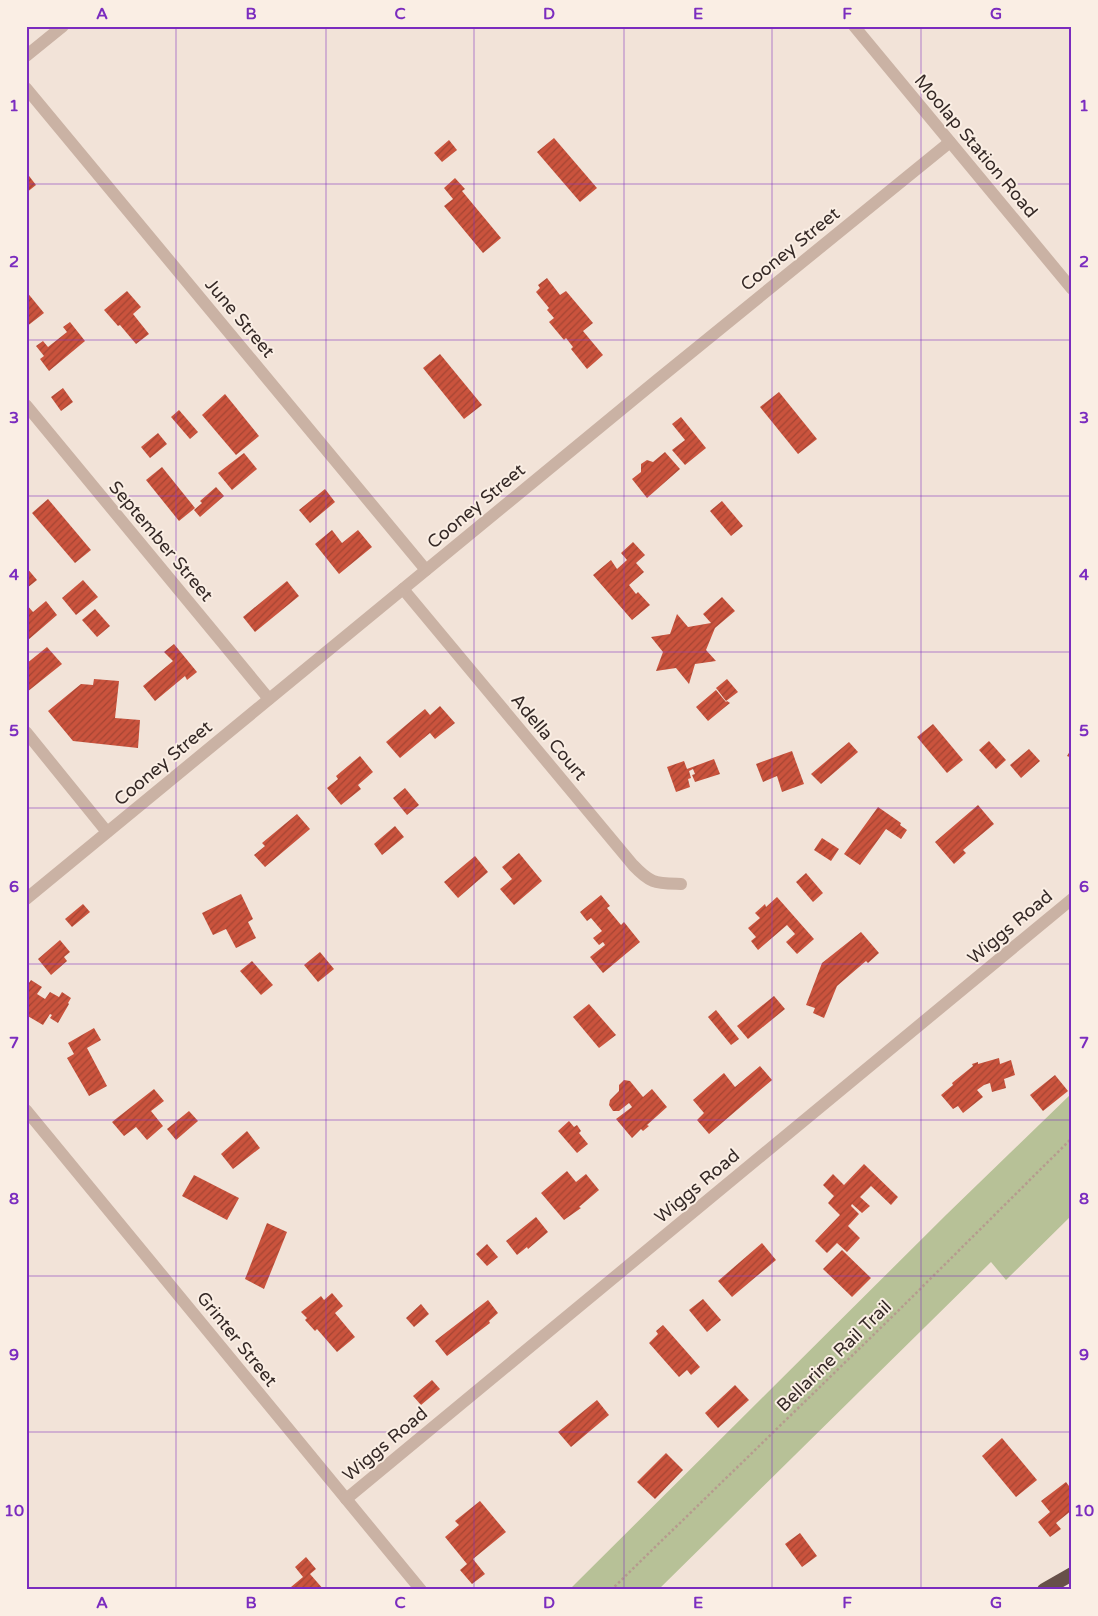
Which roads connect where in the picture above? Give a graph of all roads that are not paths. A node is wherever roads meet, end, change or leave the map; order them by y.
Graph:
1 (63, 26) edge
2 (854, 26) edge
3 (26, 56) edge
4 (26, 88) edge
5 (950, 142) junction
6 (1072, 289) edge
7 (26, 405) edge
8 (426, 570) junction
9 (403, 589) junction
10 (269, 699) junction
11 (26, 732) edge
12 (107, 832) junction
13 (681, 884) dead end
14 (1072, 898) edge
15 (26, 899) edge
16 (26, 1110) edge
17 (346, 1500) junction
18 (1072, 1574) edge
19 (421, 1590) edge
20 (1044, 1590) edge

1 - 3 street
2 - 5 street, Moolap Station Road
4 - 8 street, June Street
5 - 6 street, Moolap Station Road
5 - 8 street, Cooney Street
7 - 10 street, September Street
8 - 9 street, Cooney Street
9 - 10 street, Cooney Street
9 - 13 street, Adella Court
10 - 12 street, Cooney Street
11 - 12 street
12 - 15 street, Cooney Street
14 - 17 street, Wiggs Road
16 - 17 street, Grinter Street
17 - 19 street, Grinter Street
18 - 20 highway

